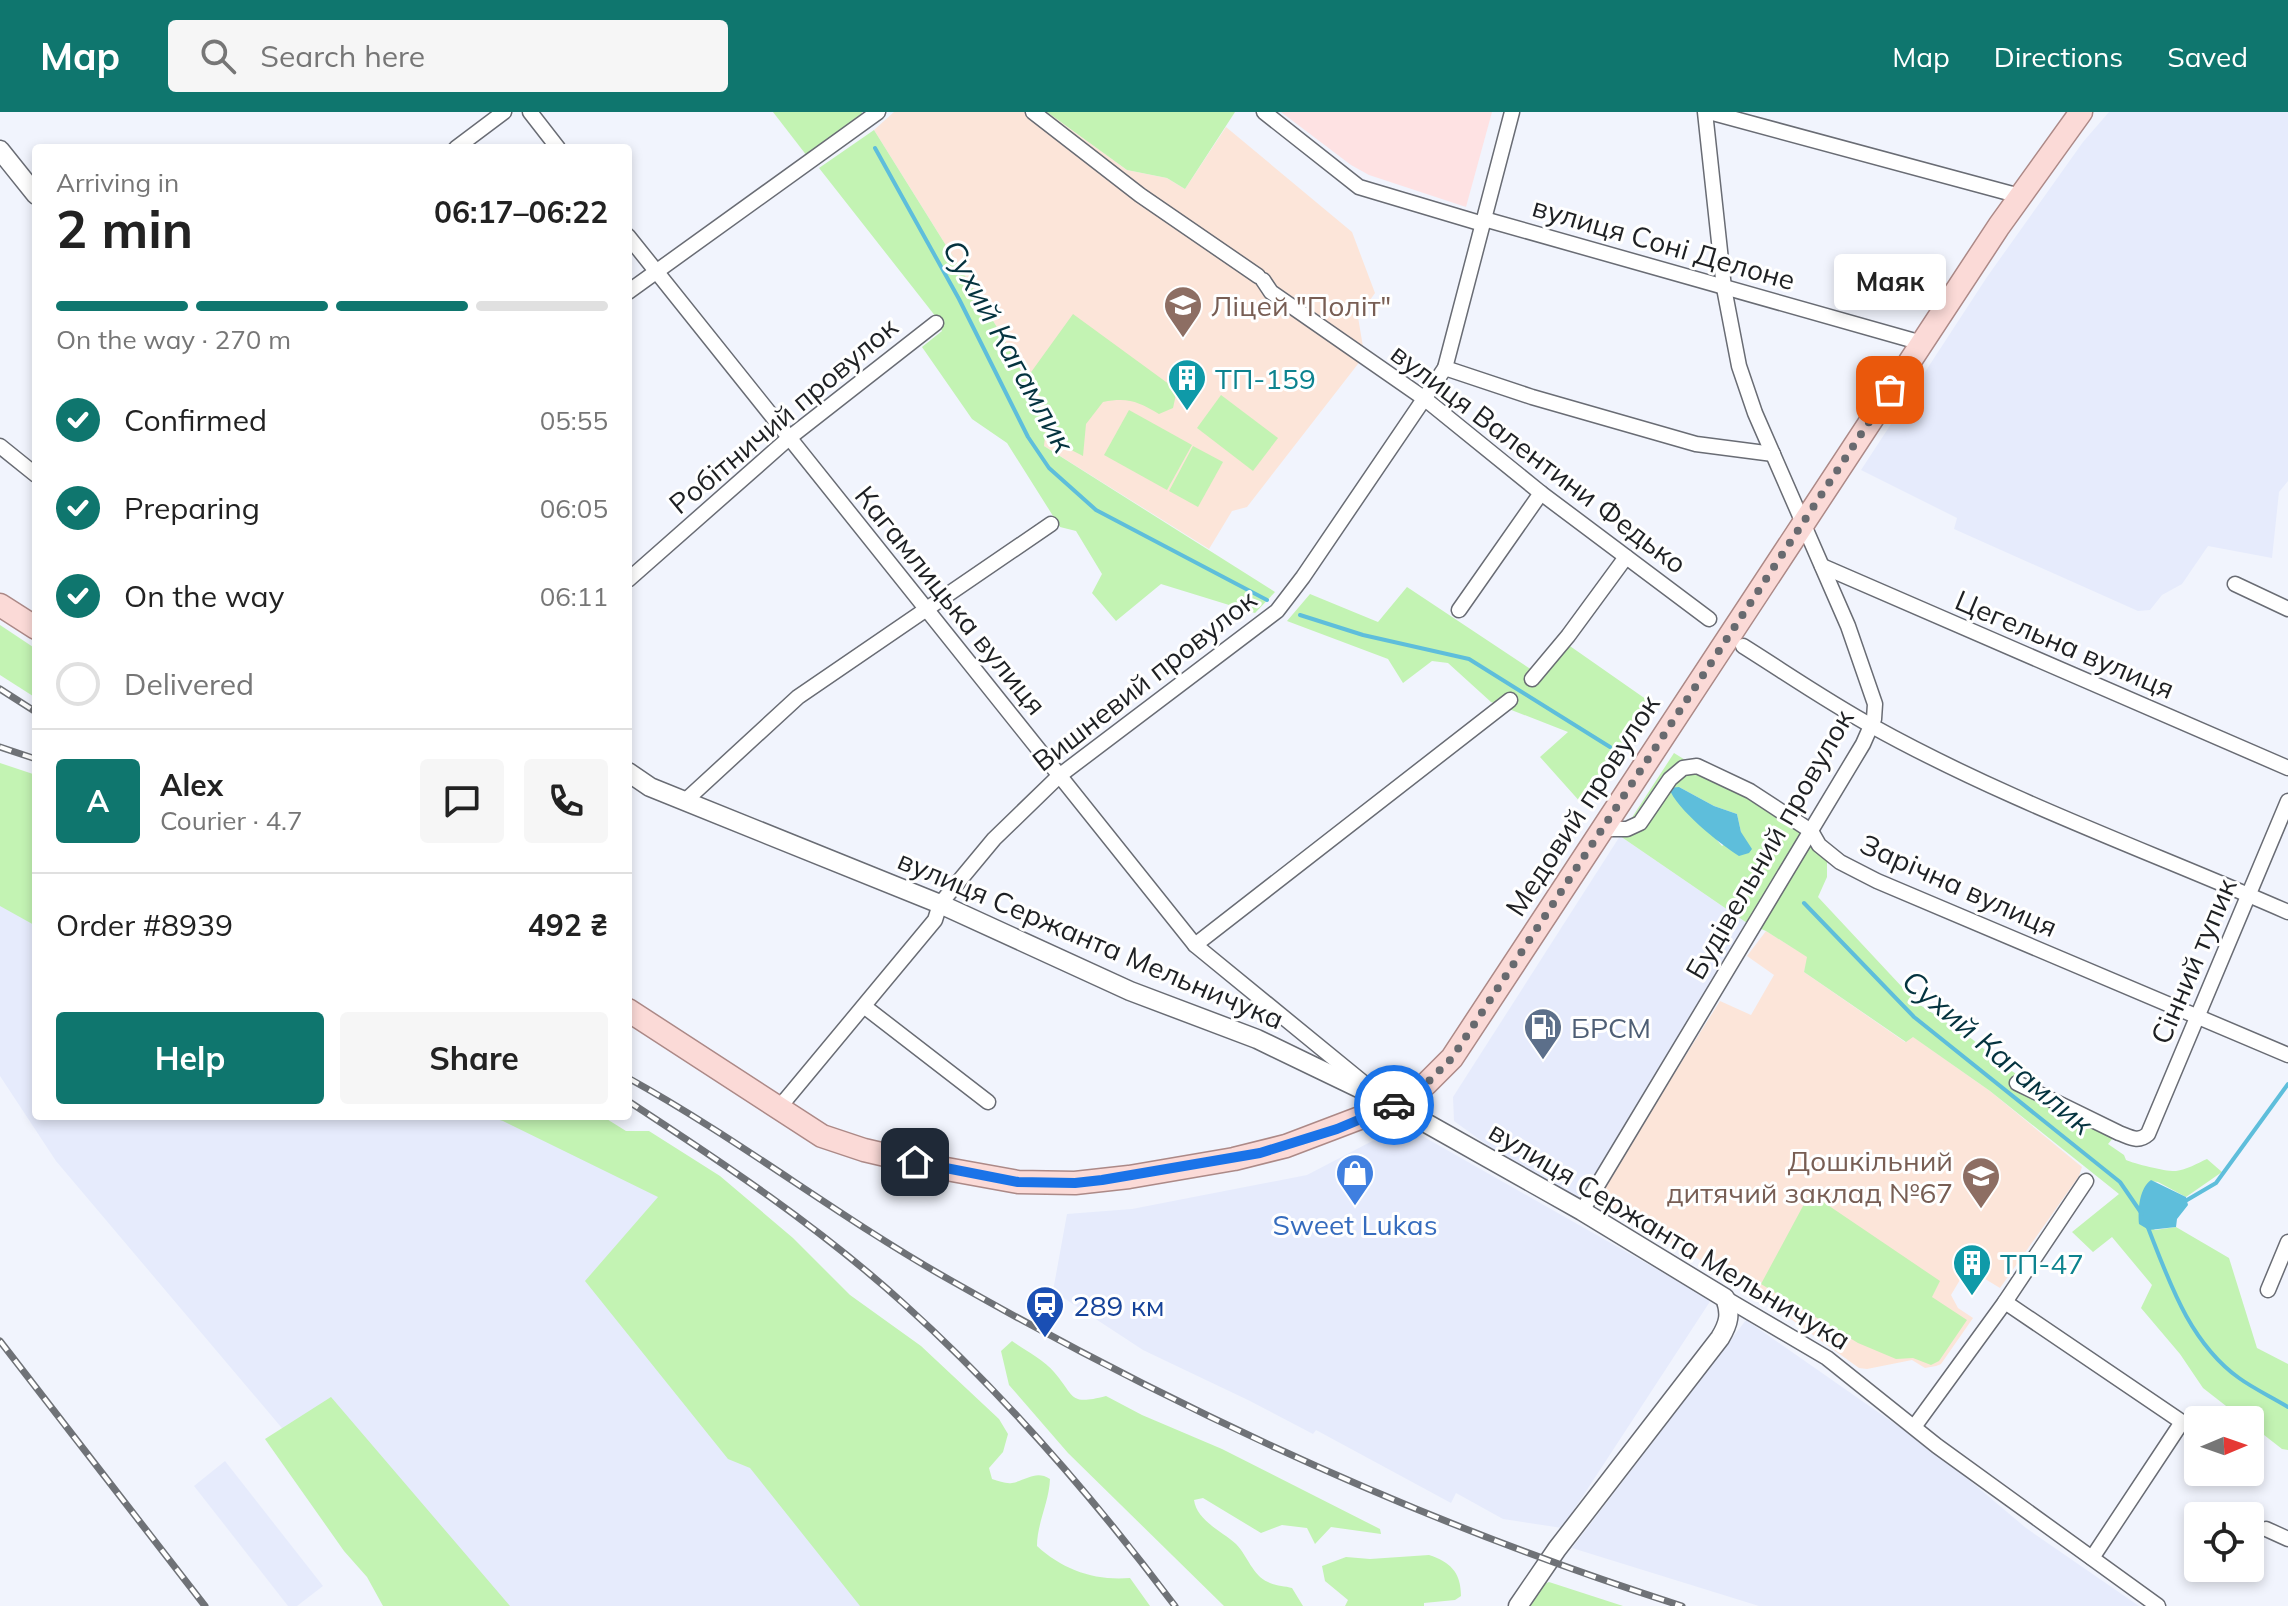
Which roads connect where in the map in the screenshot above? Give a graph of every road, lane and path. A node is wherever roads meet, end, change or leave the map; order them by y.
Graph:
1 (504, 112) edge
2 (530, 112) edge
3 (878, 112) edge
4 (1033, 112) edge
5 (1264, 112) edge
6 (1512, 112) edge
7 (1707, 112) edge
8 (2081, 112) edge
9 (461, 144) edge
10 (555, 144) edge
11 (0, 150) edge
12 (32, 190) edge
13 (2020, 196) junction
14 (1484, 222) junction
15 (632, 241) edge
16 (656, 270) junction
17 (1724, 288) junction
18 (632, 289) edge
19 (936, 323) dead end
20 (1922, 343) junction
21 (1445, 368) junction
22 (1425, 399) junction
23 (789, 438) junction
24 (0, 446) edge
25 (1773, 454) junction
26 (32, 472) edge
27 (1541, 493) junction
28 (1803, 522) junction
29 (1051, 524) dead end
30 (1626, 557) junction
31 (1822, 566) junction
32 (632, 576) edge
33 (2235, 584) dead end
34 (0, 605) edge
35 (2288, 609) edge
36 (926, 610) junction
37 (1459, 610) dead end
38 (1709, 619) dead end
39 (32, 625) edge
40 (1743, 646) dead end
41 (1532, 679) dead end
42 (1510, 700) dead end
43 (1871, 726) junction
44 (2288, 768) edge
45 (632, 775) edge
46 (1059, 776) junction
47 (685, 801) junction
48 (2288, 801) edge
49 (1602, 829) junction
50 (1811, 831) junction
51 (2249, 895) junction
52 (940, 904) junction
53 (2288, 912) edge
54 (1195, 945) junction
55 (865, 1007) junction
56 (632, 1013) edge
57 (2198, 1017) junction
58 (2288, 1055) edge
59 (2017, 1083) dead end
60 (988, 1102) dead end
61 (1394, 1105) junction
62 (778, 1109) junction
63 (2086, 1181) dead end
64 (1582, 1211) junction
65 (2288, 1242) edge
66 (2268, 1290) dead end
67 (1725, 1298) junction
68 (2005, 1302) junction
69 (1914, 1427) junction
70 (2266, 1529) dead end
71 (2288, 1539) edge
72 (2092, 1558) junction
73 (1518, 1606) edge
74 (2158, 1606) edge

1 - 9 street
2 - 10 street
3 - 16 street
4 - 22 street, вулиця Валентини Федько
5 - 14 street, вулиця Соні Делоне
6 - 14 street, Вишневий провулок
7 - 13 street
7 - 17 street, Будівельний провулок
8 - 13 main road, Медовий провулок
11 - 12 street
13 - 20 main road, Медовий провулок
14 - 17 street, вулиця Соні Делоне
14 - 21 street, Вишневий провулок
15 - 16 street, Кагамлицька вулиця
16 - 18 street
16 - 23 street, Кагамлицька вулиця
17 - 20 street, вулиця Соні Делоне
17 - 25 street, Будівельний провулок
19 - 23 street, Робітничий провулок
20 - 28 main road, Медовий провулок
21 - 22 street, Вишневий провулок
21 - 25 street
22 - 27 street, вулиця Валентини Федько
22 - 46 street, Вишневий провулок
23 - 32 street, Робітничий провулок
23 - 36 street, Кагамлицька вулиця
24 - 26 street
25 - 28 street, Будівельний провулок
27 - 30 street, вулиця Валентини Федько
27 - 37 street
28 - 31 street, Будівельний провулок
28 - 49 main road, Медовий провулок
29 - 36 street
30 - 38 street, вулиця Валентини Федько
30 - 41 street
31 - 43 street, Будівельний провулок
31 - 44 street, Цегельна вулиця
33 - 35 street
34 - 39 main road
36 - 46 street, Кагамлицька вулиця
36 - 47 street
40 - 43 street
42 - 54 street
43 - 50 street, Будівельний провулок
43 - 51 street
45 - 47 street, вулиця Сержанта Мельничука
46 - 52 street, Вишневий провулок
46 - 54 street, Кагамлицька вулиця
47 - 52 street, вулиця Сержанта Мельничука
48 - 51 street, Сінний тупик
49 - 50 street, Зарічна вулиця
49 - 61 main road, Медовий провулок
50 - 57 street, Зарічна вулиця
50 - 64 street, Будівельний провулок
51 - 53 street
51 - 57 street, Сінний тупик
52 - 55 street, Вишневий провулок
52 - 61 street, вулиця Сержанта Мельничука
54 - 61 street, Кагамлицька вулиця
55 - 60 street
55 - 62 street, Вишневий провулок
56 - 62 main road, Медовий провулок
57 - 58 street, Зарічна вулиця
57 - 59 street, Сінний тупик
61 - 62 main road, Медовий провулок
61 - 64 street, вулиця Сержанта Мельничука
63 - 68 street
64 - 67 street, вулиця Сержанта Мельничука
65 - 66 street
67 - 69 street, вулиця Сержанта Мельничука
67 - 73 street
68 - 69 street
68 - 72 street
69 - 72 street, вулиця Сержанта Мельничука
70 - 71 street
72 - 74 street, вулиця Сержанта Мельничука

